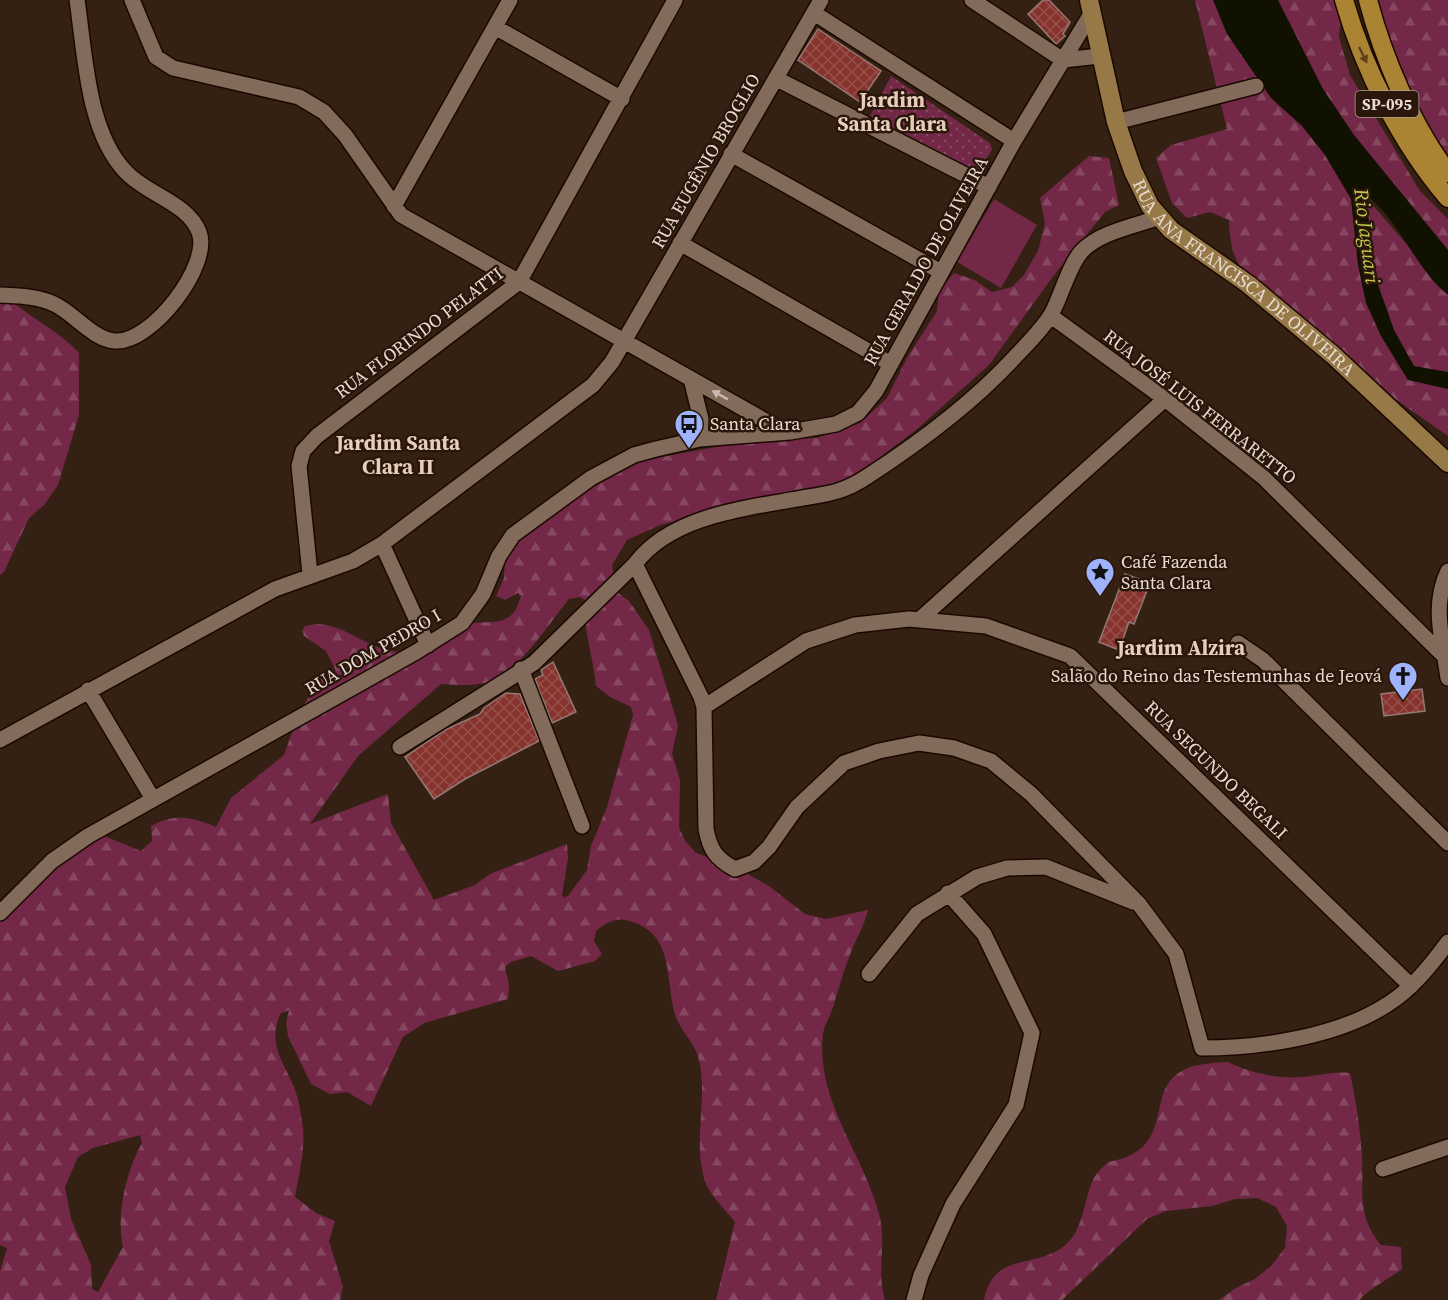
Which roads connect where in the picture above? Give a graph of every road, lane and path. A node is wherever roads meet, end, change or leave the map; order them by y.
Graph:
1 (77, 0) edge
2 (132, 0) edge
3 (510, 0) edge
4 (675, 0) edge
5 (972, 0) edge
6 (988, 0) edge
7 (1344, 0) edge
8 (1368, 0) edge
9 (817, 7) edge
10 (1090, 7) edge
11 (1009, 25) junction
12 (495, 27) junction
13 (1100, 56) junction
14 (1063, 60) junction
15 (777, 79) junction
16 (1256, 86) dead end
17 (621, 99) junction
18 (1116, 122) junction
19 (1014, 141) junction
20 (731, 154) junction
21 (1448, 172) edge
22 (988, 187) junction
23 (1448, 198) edge
24 (394, 206) junction
25 (1160, 217) junction
26 (680, 243) junction
27 (941, 272) junction
28 (519, 282) junction
29 (0, 295) edge
30 (1051, 316) junction
31 (624, 341) junction
32 (891, 364) junction
33 (691, 379) junction
34 (1165, 399) junction
35 (785, 432) junction
36 (700, 440) junction
37 (1448, 462) edge
38 (382, 544) junction
39 (635, 564) junction
40 (1448, 571) edge
41 (310, 574) junction
42 (919, 620) junction
43 (1238, 643) dead end
44 (428, 645) junction
45 (1447, 658) edge
46 (521, 669) junction
47 (1448, 678) edge
48 (88, 690) junction
49 (704, 707) junction
50 (0, 740) edge
51 (400, 747) dead end
52 (153, 800) junction
53 (582, 826) dead end
54 (1448, 843) edge
55 (948, 893) junction
56 (1139, 904) junction
57 (0, 913) edge
58 (1448, 942) edge
59 (869, 974) dead end
60 (1411, 986) junction
61 (1448, 1147) edge
62 (1383, 1169) dead end
63 (914, 1300) edge

1 - 29 street
2 - 24 street
3 - 12 street
4 - 17 street, RUA FLORINDO PELATTI
5 - 11 street
6 - 11 street
7 -> 23 main road, SP-095
8 - 21 main road, SP-095
9 - 15 street, RUA EUGÊNIO BROGLIO
9 - 19 street
10 - 13 street, RUA ANA FRANCISCA DE OLIVEIRA
10 - 14 street, RUA GERALDO DE OLIVEIRA
11 - 14 street
12 - 17 street
12 - 24 street
13 - 14 street
13 - 18 street, RUA ANA FRANCISCA DE OLIVEIRA
14 - 19 street, RUA GERALDO DE OLIVEIRA
15 - 20 street, RUA EUGÊNIO BROGLIO
15 - 22 street
16 - 18 street
17 - 28 street, RUA FLORINDO PELATTI
18 - 25 street, RUA ANA FRANCISCA DE OLIVEIRA
19 - 22 street, RUA GERALDO DE OLIVEIRA
20 - 26 street, RUA EUGÊNIO BROGLIO
20 - 27 street
22 - 27 street, RUA GERALDO DE OLIVEIRA
24 - 28 street
25 - 30 street
25 - 37 street, RUA ANA FRANCISCA DE OLIVEIRA
26 - 31 street, RUA EUGÊNIO BROGLIO
26 - 32 street
27 - 32 street, RUA GERALDO DE OLIVEIRA
28 - 31 street
28 - 41 street, RUA FLORINDO PELATTI
30 - 34 street, RUA JOSÉ LUIS FERRARETTO
30 - 39 street
31 - 33 street
31 - 38 street, RUA EUGÊNIO BROGLIO
32 - 35 street, RUA GERALDO DE OLIVEIRA
35 -> 33 street
33 - 36 street
34 - 42 street
34 - 45 street, RUA JOSÉ LUIS FERRARETTO
35 - 36 street, RUA DOM PEDRO I
36 - 44 street, RUA DOM PEDRO I
38 - 41 street, RUA EUGÊNIO BROGLIO
38 - 44 street
39 - 46 street
39 - 49 street
40 - 45 street
41 - 48 street, RUA EUGÊNIO BROGLIO
42 - 49 street, RUA SEGUNDO BEGALI
42 - 60 street, RUA SEGUNDO BEGALI
43 - 54 street
44 - 52 street, RUA DOM PEDRO I
45 - 47 street
46 - 51 street
46 - 53 street
48 - 50 street, RUA EUGÊNIO BROGLIO
48 - 52 street
49 - 56 street
52 - 57 street, RUA DOM PEDRO I
55 - 56 street
55 - 59 street
55 - 63 street
56 - 60 street
58 - 60 street
61 - 62 street

